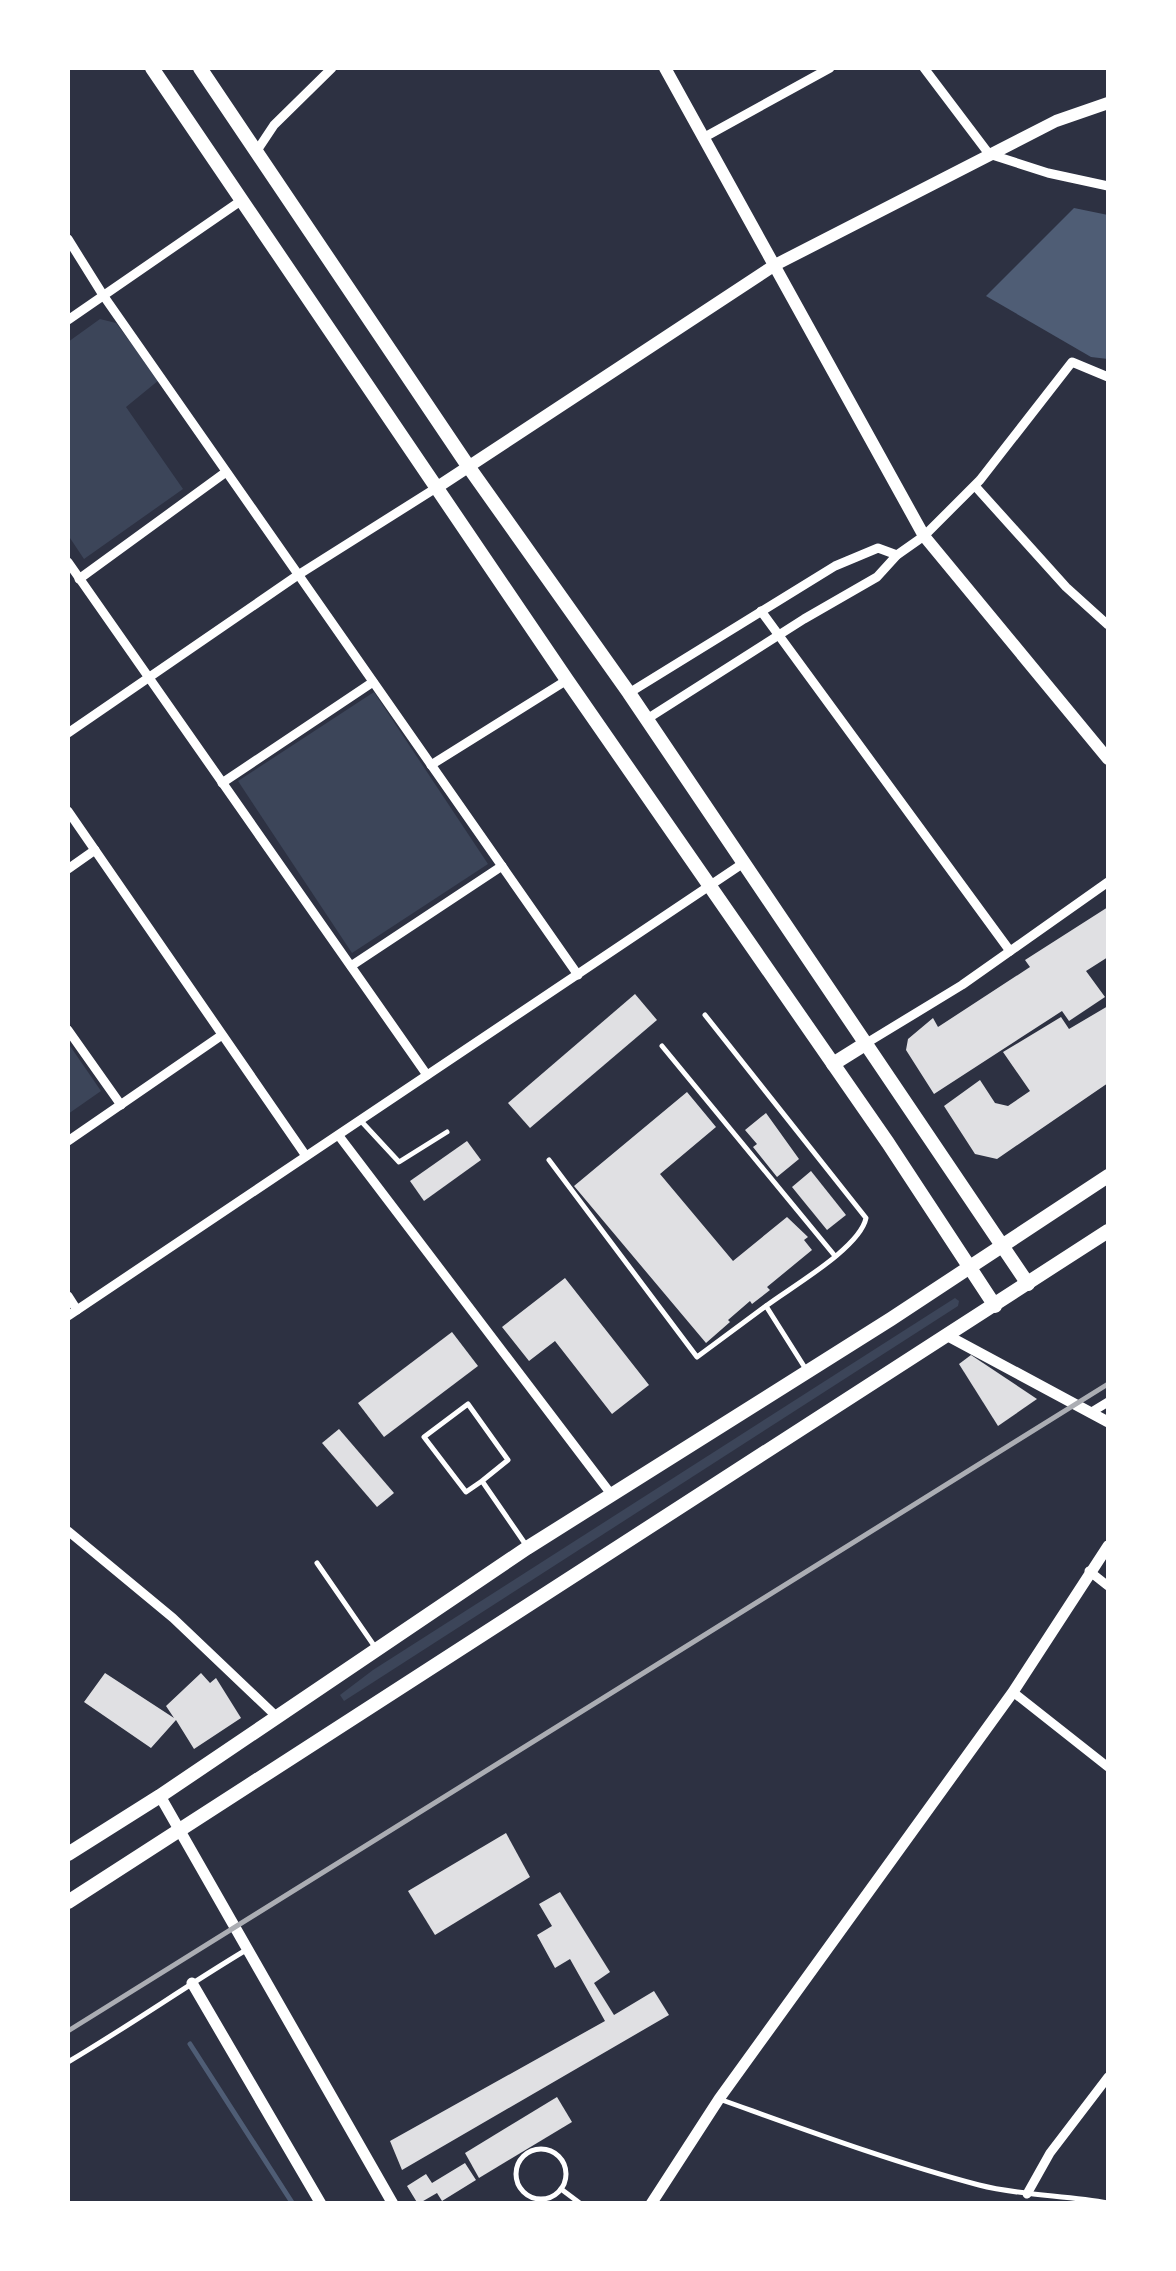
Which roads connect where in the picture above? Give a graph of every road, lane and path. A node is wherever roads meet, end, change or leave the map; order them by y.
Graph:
1 (152, 68) edge
2 (200, 68) edge
3 (332, 68) edge
4 (665, 68) edge
5 (830, 68) edge
6 (924, 68) edge
7 (1108, 104) edge
8 (703, 138) junction
9 (256, 152) junction
10 (989, 154) junction
11 (1108, 186) edge
12 (242, 200) junction
13 (68, 238) edge
14 (776, 265) junction
15 (103, 296) junction
16 (68, 320) edge
17 (1108, 377) edge
18 (468, 466) junction
19 (226, 472) junction
20 (975, 486) junction
21 (436, 488) junction
22 (924, 536) junction
23 (897, 554) junction
24 (68, 562) edge
25 (298, 575) junction
26 (79, 579) junction
27 (761, 610) junction
28 (1108, 625) edge
29 (778, 636) junction
30 (149, 678) junction
31 (567, 680) junction
32 (373, 682) junction
33 (630, 693) junction
34 (647, 719) junction
35 (68, 733) edge
36 (1108, 758) edge
37 (430, 765) junction
38 (222, 782) junction
39 (68, 811) edge
40 (94, 850) junction
41 (742, 864) junction
42 (502, 866) junction
43 (68, 869) edge
44 (1108, 882) edge
45 (709, 888) junction
46 (1010, 951) junction
47 (351, 966) junction
48 (578, 975) junction
49 (705, 1016) dead end
50 (68, 1030) edge
51 (222, 1035) junction
52 (864, 1044) junction
53 (662, 1046) dead end
54 (833, 1064) junction
55 (427, 1076) junction
56 (120, 1105) junction
57 (361, 1121) junction
58 (447, 1132) dead end
59 (338, 1136) junction
60 (68, 1142) edge
61 (306, 1156) junction
62 (549, 1160) dead end
63 (1108, 1176) edge
64 (1108, 1231) edge
65 (1002, 1246) junction
66 (834, 1256) junction
67 (970, 1267) junction
68 (1028, 1284) junction
69 (68, 1296) edge
70 (766, 1306) junction
71 (995, 1306) junction
72 (77, 1310) junction
73 (68, 1316) edge
74 (948, 1336) junction
75 (808, 1372) junction
76 (1108, 1402) edge
77 (1090, 1413) junction
78 (1108, 1422) edge
79 (482, 1480) junction
80 (611, 1494) junction
81 (68, 1531) edge
82 (1108, 1546) edge
83 (527, 1548) junction
84 (317, 1563) dead end
85 (1090, 1571) junction
86 (1108, 1586) edge
87 (377, 1649) junction
88 (1013, 1692) junction
89 (276, 1716) junction
90 (1108, 1766) edge
91 (160, 1796) junction
92 (181, 1830) junction
93 (68, 1854) edge
94 (68, 1902) edge
95 (246, 1950) junction
96 (192, 1982) junction
97 (68, 2062) edge
98 (1108, 2077) edge
99 (719, 2100) junction
100 (561, 2189) junction
101 (1027, 2194) junction
102 (1068, 2195) junction
103 (1108, 2203) edge
104 (320, 2204) edge
105 (393, 2204) edge
106 (581, 2204) edge
107 (651, 2204) edge
108 (1065, 2204) edge

1 - 12 main road
2 - 9 main road
3 - 9 street
4 - 8 main road
5 - 8 street
6 - 10 street
7 - 10 main road
8 - 14 main road
9 - 18 main road
10 - 11 street
10 - 14 main road
12 - 15 street
12 - 21 main road
13 - 15 street
14 - 18 main road
14 - 22 main road
15 - 16 street
15 - 19 street
17 - 20 street
18 - 21 main road
18 - 33 main road
19 - 25 street
19 - 26 street
20 - 22 street
20 - 28 street
21 - 25 street
21 - 31 main road
22 - 23 street
22 - 36 main road
23 - 27 street
23 - 29 street
24 - 26 street
25 - 30 street
25 - 32 street
26 - 30 street
27 - 29 street
27 - 33 street
29 - 34 street
29 - 46 street
30 - 35 street
30 - 38 street
31 - 37 street
31 - 45 main road
32 - 37 street
32 - 38 street
33 - 34 main road
34 - 41 main road
37 - 42 street
38 - 47 street
39 - 40 street
40 - 43 street
40 - 51 street
41 - 45 street
41 - 52 main road
42 - 47 street
42 - 48 street
44 - 46 street
45 - 48 street
45 - 54 main road
46 - 52 street
47 - 55 street
48 - 55 street
49 - 66 lane
50 - 56 street
51 - 56 street
51 - 61 street
52 - 54 main road
52 - 65 main road
53 - 66 lane
54 - 67 main road
55 - 57 street
56 - 60 street
57 - 58 lane
57 - 59 street
59 - 61 street
59 - 80 street
61 - 72 street
62 - 70 lane
63 - 65 main road
64 - 68 main road
65 - 67 main road
65 - 68 main road
66 - 70 lane
67 - 71 main road
67 - 75 main road
68 - 71 main road
69 - 72 street
70 - 75 lane
71 - 74 main road
72 - 73 street
74 - 77 street
74 - 92 main road
75 - 80 main road
76 - 77 street
77 - 78 street
79 - 79 lane
79 - 83 lane
80 - 83 main road
81 - 89 street
82 - 85 street
83 - 87 main road
84 - 87 lane
85 - 86 street
85 - 88 street
87 - 89 main road
88 - 90 street
88 - 99 street
89 - 91 main road
91 - 92 street
91 - 93 main road
92 - 94 main road
92 - 95 street
95 - 96 lane
95 - 105 street
96 - 97 lane
96 - 104 street
98 - 101 street
99 - 101 lane
99 - 107 street
100 - 100 lane
100 - 106 lane
101 - 102 lane
102 - 103 lane
102 - 108 lane

